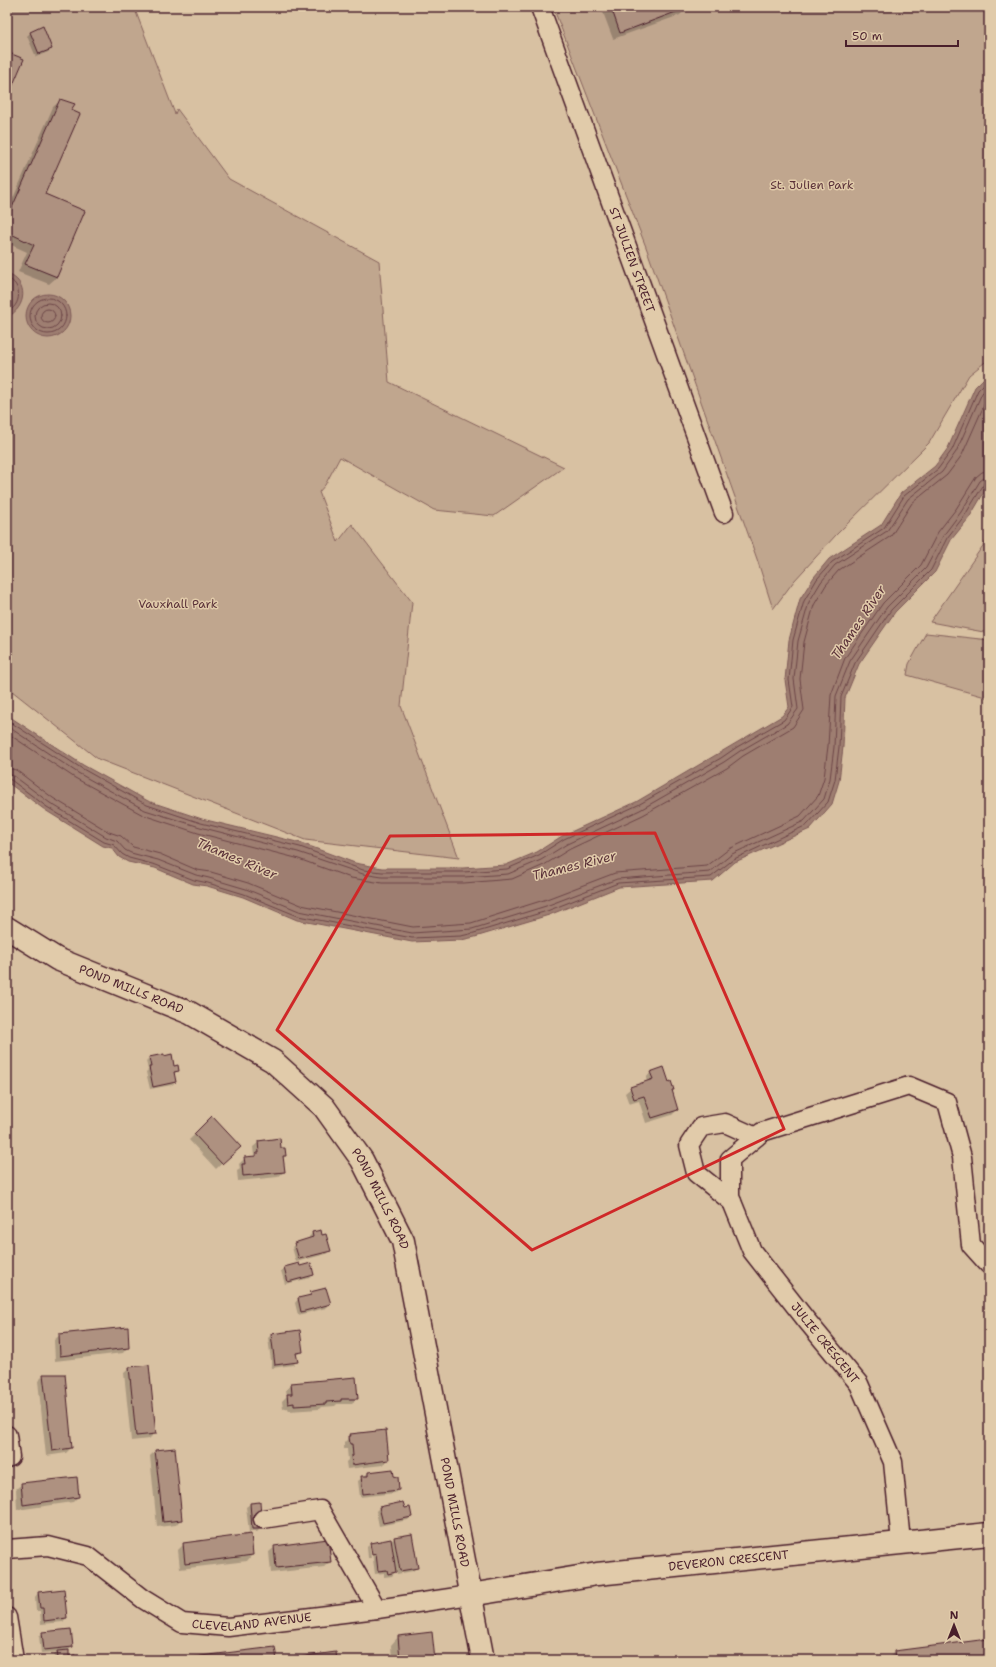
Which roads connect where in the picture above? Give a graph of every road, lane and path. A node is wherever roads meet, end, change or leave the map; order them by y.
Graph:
1 (540, 7) edge
2 (724, 513) dead end
3 (7, 928) edge
4 (756, 1137) junction
5 (732, 1202) junction
6 (989, 1265) edge
7 (7, 1435) edge
8 (7, 1458) edge
9 (263, 1520) dead end
10 (989, 1534) edge
11 (901, 1542) junction
12 (7, 1548) edge
13 (470, 1595) junction
14 (377, 1609) junction
15 (7, 1617) edge
16 (14, 1660) edge
17 (483, 1660) edge

1 - 2 street, ST JULIEN STREET
3 - 13 main road, POND MILLS ROAD
4 - 5 street, JULIE CRESCENT
4 - 5 street, JULIE CRESCENT
4 - 6 street, JULIE CRESCENT
5 - 11 street, JULIE CRESCENT
7 - 8 street
9 - 14 street
10 - 11 main road, DEVERON CRESCENT
11 - 13 main road, DEVERON CRESCENT
12 - 14 street, CLEVELAND AVENUE
13 - 14 street, CLEVELAND AVENUE
13 - 17 main road, POND MILLS ROAD
15 - 16 street

